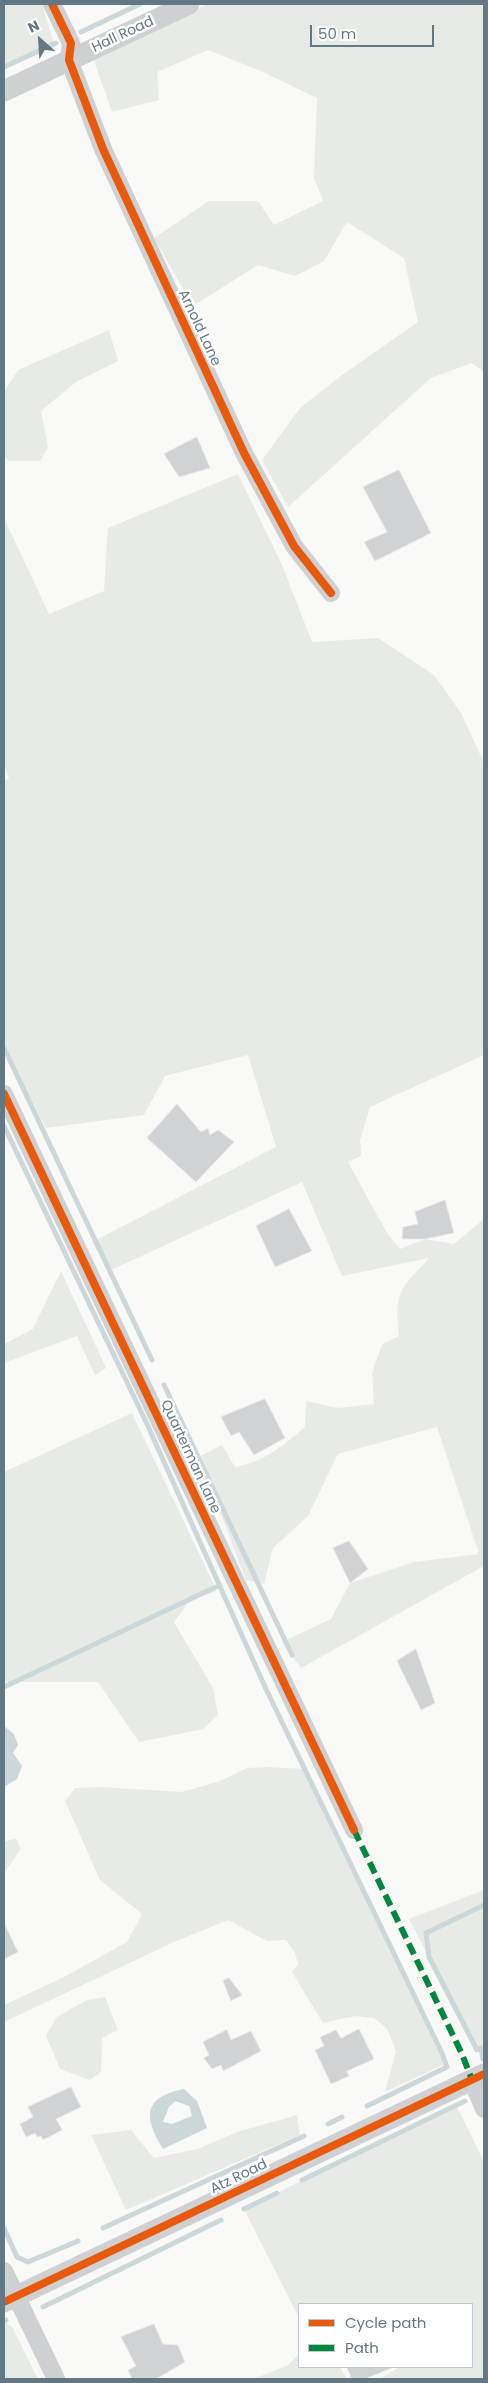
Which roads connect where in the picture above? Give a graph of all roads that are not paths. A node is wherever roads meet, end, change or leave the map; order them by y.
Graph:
1 (52, 4) edge
2 (189, 4) edge
3 (69, 60) junction
4 (4, 91) edge
5 (331, 593) dead end
6 (4, 1094) edge
7 (354, 1830) dead end
8 (478, 2077) edge
9 (484, 2109) edge
10 (4, 2271) edge
11 (10, 2299) edge
12 (56, 2379) edge

1 - 3 street, Arnold Lane
2 - 3 street, Hall Road
3 - 4 street, Hall Road
3 - 5 street, Arnold Lane
6 - 7 street, Quarterman Lane
8 - 9 street
8 - 11 street, Atz Road
10 - 11 street
11 - 12 street

